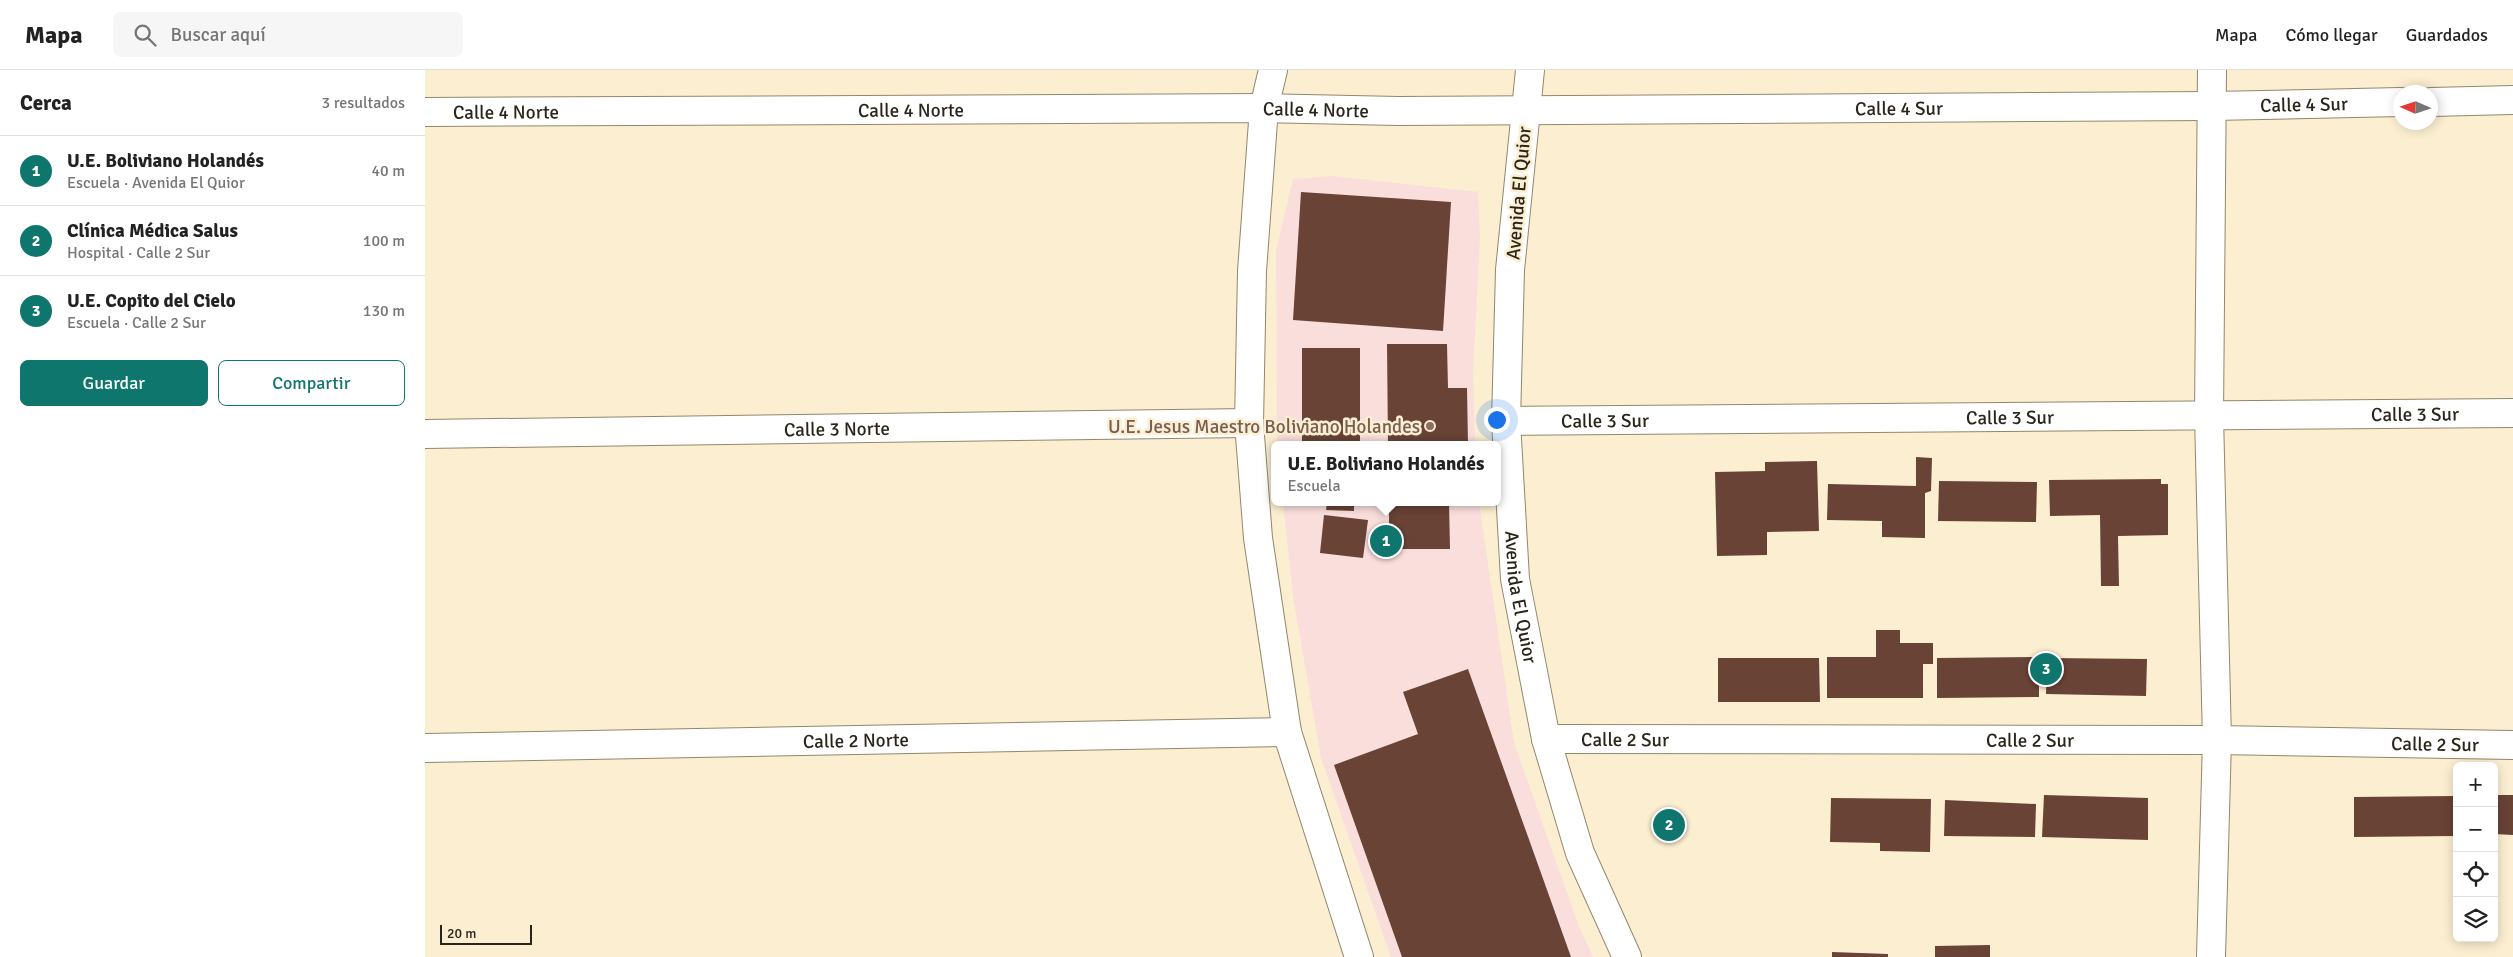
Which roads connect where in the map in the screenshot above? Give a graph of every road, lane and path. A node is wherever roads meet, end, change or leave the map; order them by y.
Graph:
1 (1273, 70) edge
2 (1530, 70) edge
3 (2213, 70) edge
4 (2513, 100) edge
5 (2393, 102) edge
6 (2438, 102) edge
7 (2212, 106) junction
8 (1264, 108) junction
9 (1525, 110) junction
10 (1398, 111) joint
11 (425, 112) edge
12 (2513, 414) edge
13 (2209, 416) junction
14 (1505, 421) junction
15 (1249, 423) junction
16 (425, 434) edge
17 (1287, 732) junction
18 (1546, 739) junction
19 (2217, 740) junction
20 (2513, 745) edge
21 (425, 748) edge
22 (1359, 957) edge
23 (1627, 957) edge
24 (2211, 957) edge

1 - 8 street
2 - 9 street, Avenida El Quior
3 - 7 street
4 - 6 street
5 - 7 street, Calle 4 Sur
7 - 9 street, Calle 4 Sur
7 - 13 street
8 - 10 street, Calle 4 Norte
8 - 11 street, Calle 4 Norte
8 - 15 street
9 - 10 street, Calle 4 Sur
9 - 14 street, Avenida El Quior
12 - 13 street, Calle 3 Sur
13 - 14 street, Calle 3 Sur
13 - 19 street
14 - 18 street, Avenida El Quior
15 - 16 street, Calle 3 Norte
15 - 17 street
17 - 21 street, Calle 2 Norte
17 - 22 street
18 - 19 street, Calle 2 Sur
18 - 23 street, Avenida El Quior
19 - 20 street, Calle 2 Sur
19 - 24 street

